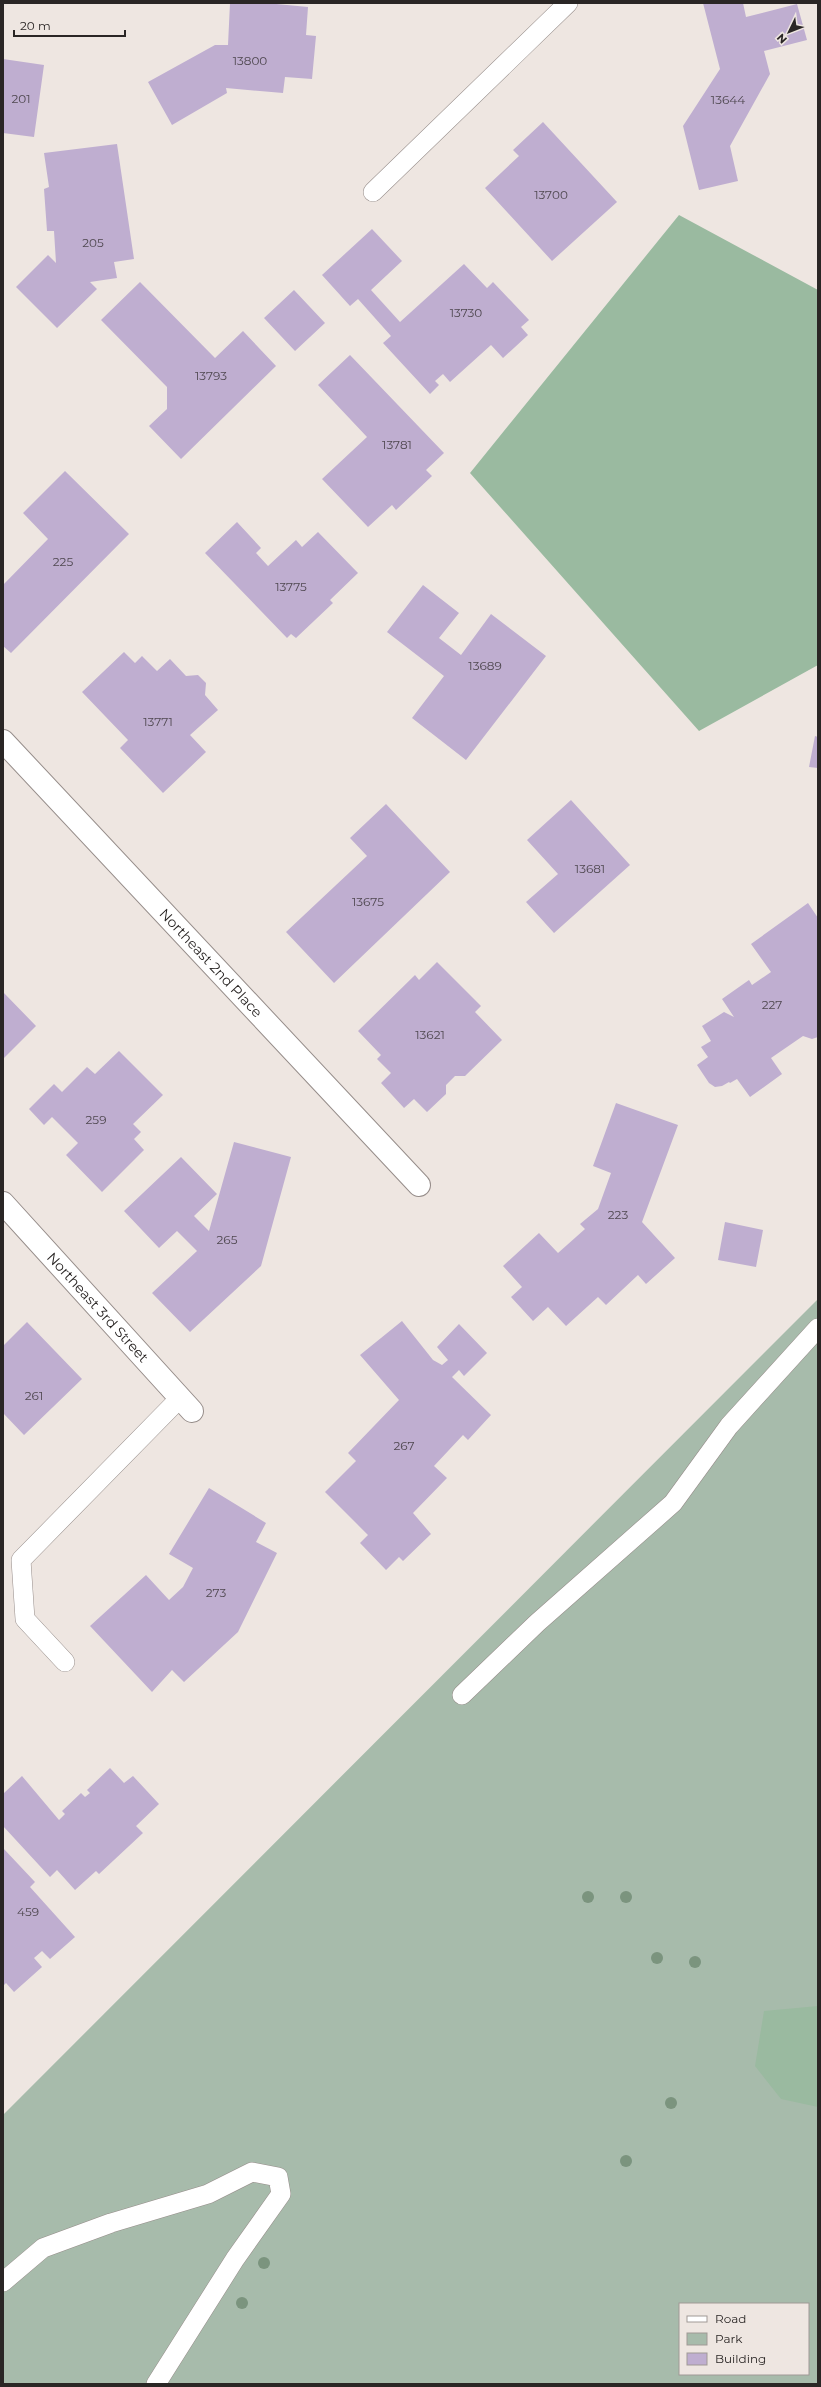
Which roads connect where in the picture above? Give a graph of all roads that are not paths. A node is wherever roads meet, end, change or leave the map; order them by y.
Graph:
1 (568, 3) edge
2 (373, 192) dead end
3 (3, 741) edge
4 (419, 1185) dead end
5 (3, 1203) edge
6 (818, 1328) edge
7 (186, 1405) joint
8 (65, 1662) dead end
9 (462, 1695) dead end
10 (3, 2282) edge
11 (156, 2384) edge

1 - 2 lane
3 - 4 street, Northeast 2nd Place
5 - 7 street, Northeast 3rd Street
6 - 9 lane
7 - 8 lane
10 - 11 lane

